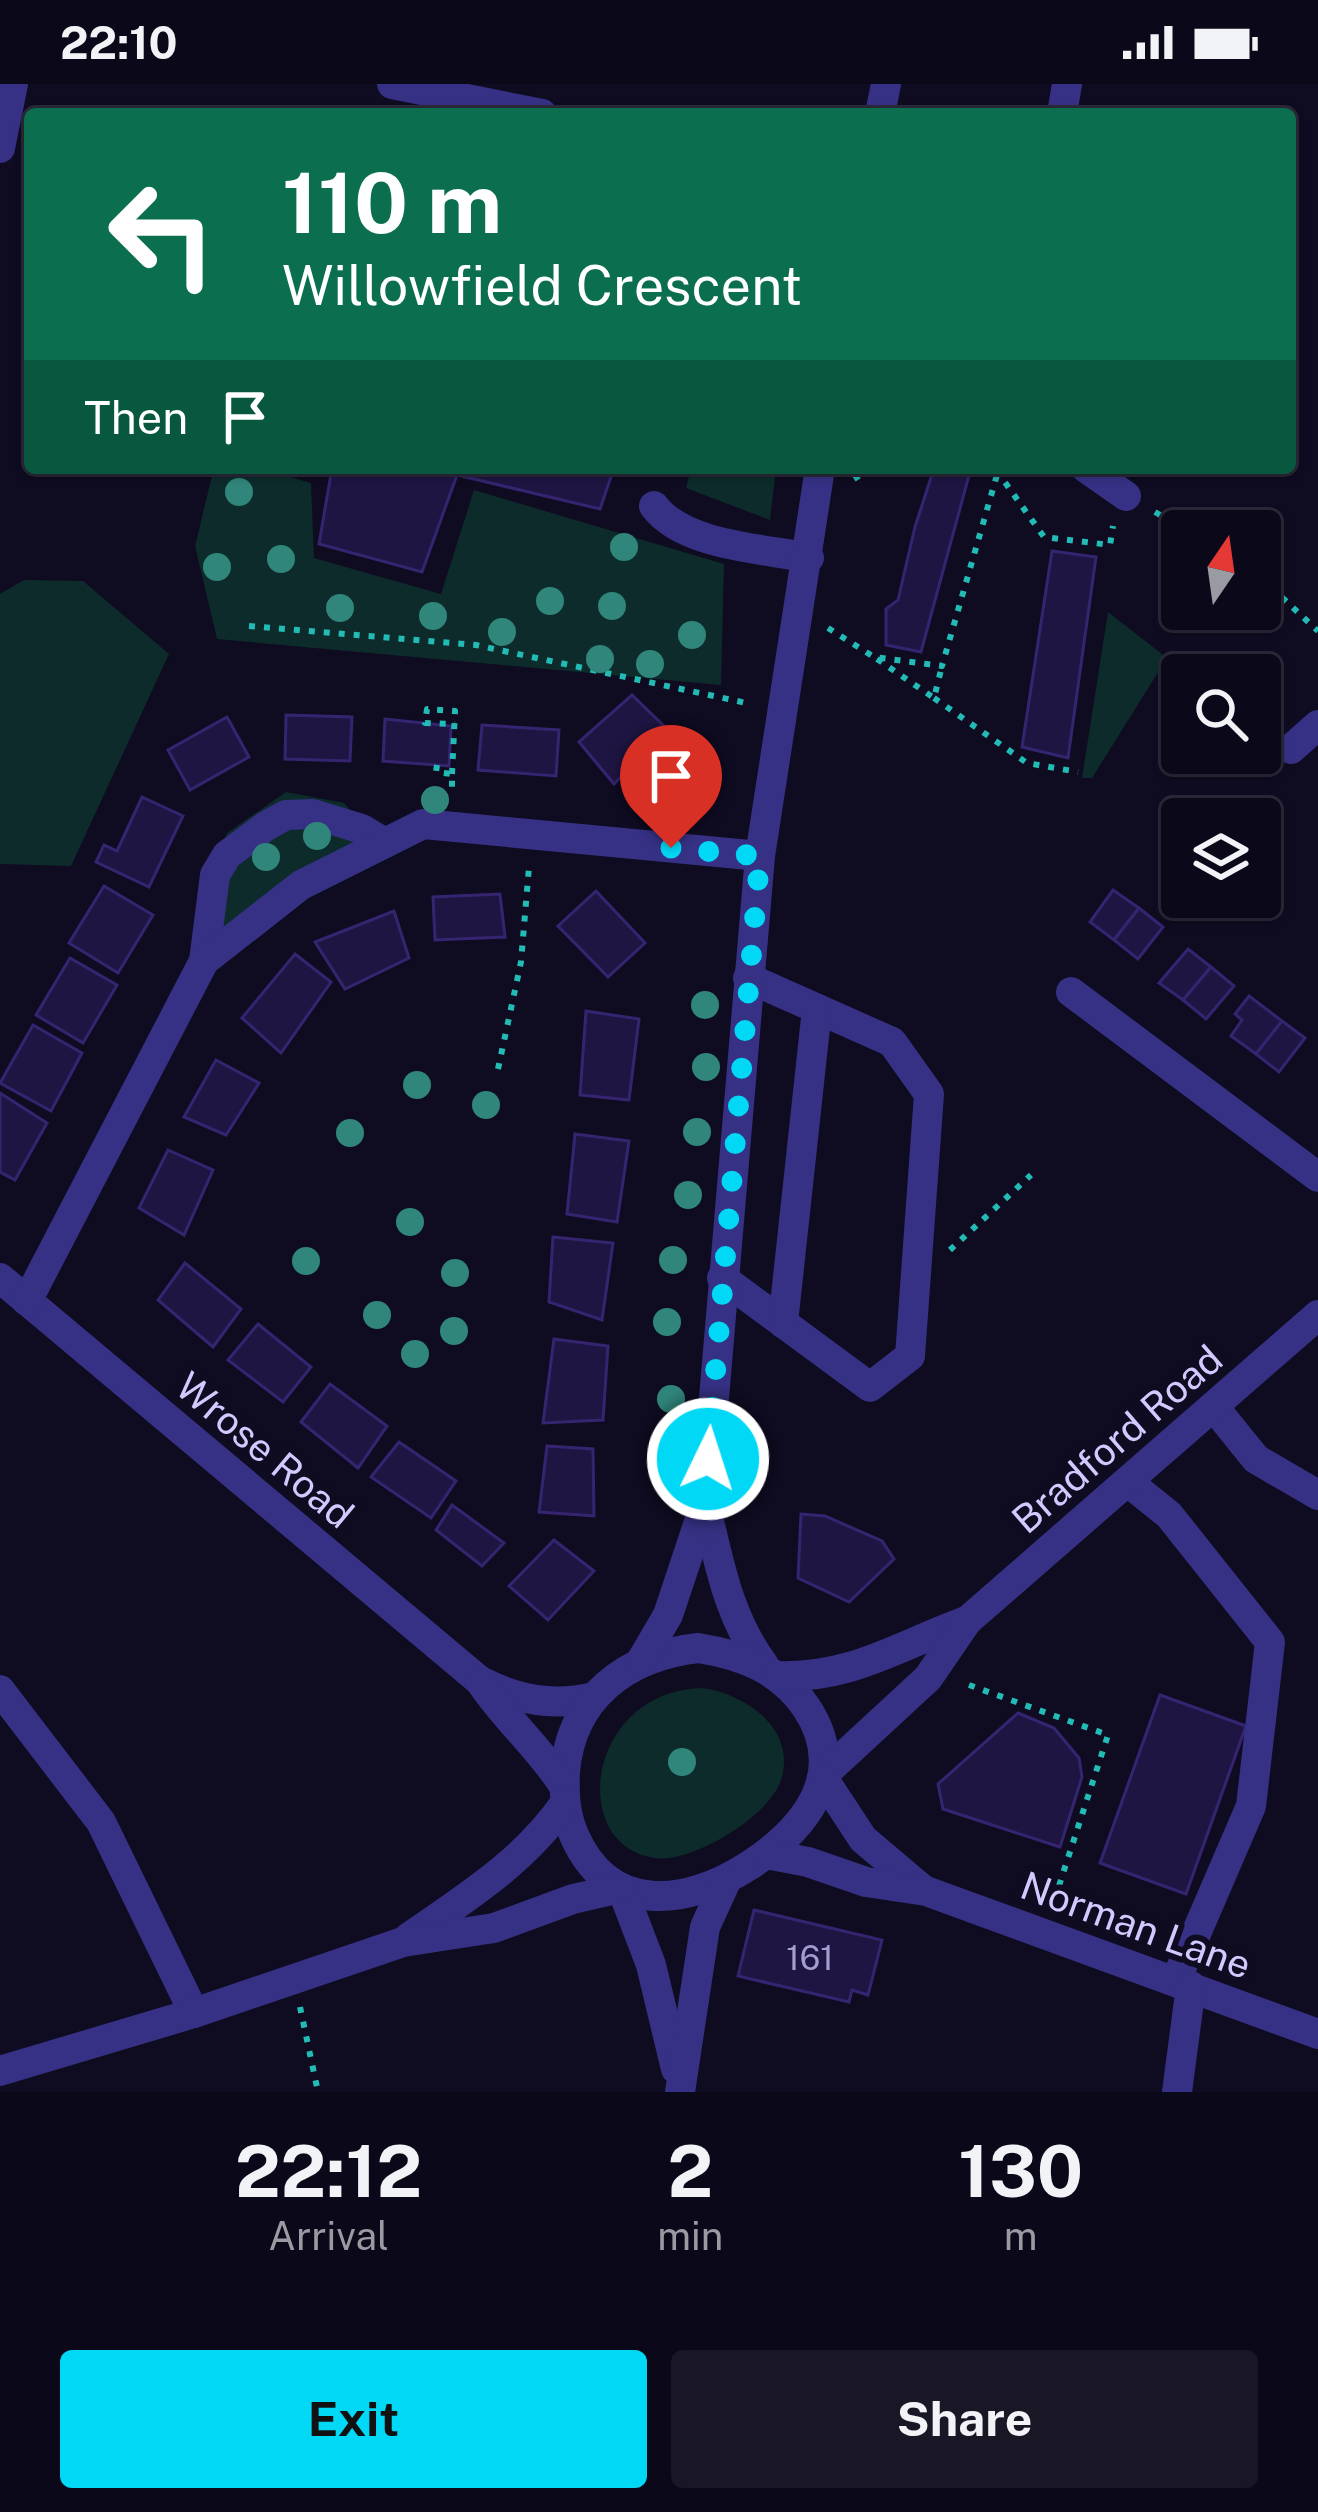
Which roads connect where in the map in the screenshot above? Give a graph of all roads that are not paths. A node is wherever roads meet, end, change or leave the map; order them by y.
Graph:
1 (13, 84) edge
2 (392, 84) edge
3 (512, 108) edge
4 (0, 148) edge
5 (819, 474) edge
6 (1095, 474) edge
7 (1126, 496) road end
8 (654, 506) dead end
9 (809, 558) junction
10 (1318, 725) edge
11 (1291, 749) dead end
12 (385, 844) junction
13 (760, 856) junction
14 (204, 961) junction
15 (748, 978) junction
16 (1071, 992) dead end
17 (817, 1009) junction
18 (1318, 1177) edge
19 (0, 1278) edge
20 (722, 1278) junction
21 (27, 1301) junction
22 (1318, 1315) edge
23 (784, 1323) junction
24 (1214, 1407) junction
25 (1128, 1482) junction
26 (1318, 1495) edge
27 (705, 1504) junction
28 (967, 1621) junction
29 (641, 1660) junction
30 (772, 1673) junction
31 (480, 1682) junction
32 (0, 1690) edge
33 (593, 1697) junction
34 (823, 1777) junction
35 (564, 1794) junction
36 (766, 1854) junction
37 (726, 1880) junction
38 (621, 1888) junction
39 (926, 1891) junction
40 (403, 1942) junction
41 (1184, 1983) junction
42 (194, 2013) junction
43 (1318, 2034) edge
44 (0, 2071) edge
45 (680, 2089) edge
46 (1177, 2092) edge

1 - 4 street
2 - 3 street
5 - 9 street
6 - 7 street
8 - 9 street
9 - 13 street
10 - 11 street
12 - 13 street
12 - 14 street
12 - 14 street
13 - 15 street
14 - 21 street
15 - 17 street
15 - 20 street
16 - 18 street
17 - 23 street
17 - 23 street
19 - 21 street, Wrose Road
20 - 23 street
20 - 27 street
21 - 31 street, Wrose Road
22 - 24 street, Bradford Road
24 - 25 street, Bradford Road
24 - 26 street
25 - 28 street, Bradford Road
25 - 41 street
27 - 29 street
27 - 30 street
28 - 30 street, Bradford Road
28 - 34 street, Bradford Road
29 - 30 street
29 - 33 street
30 - 34 street
31 - 33 street, Wrose Road
31 - 35 street, Wrose Road
32 - 42 street
33 - 35 street
34 - 36 street
34 - 39 street, Norman Lane
35 - 38 street
35 - 40 street
36 - 37 street
36 - 39 street, Norman Lane
37 - 38 street
37 - 45 street
38 - 40 street
38 - 45 street
39 - 41 street, Norman Lane
40 - 42 street
41 - 43 street, Norman Lane
41 - 46 street
42 - 44 street

